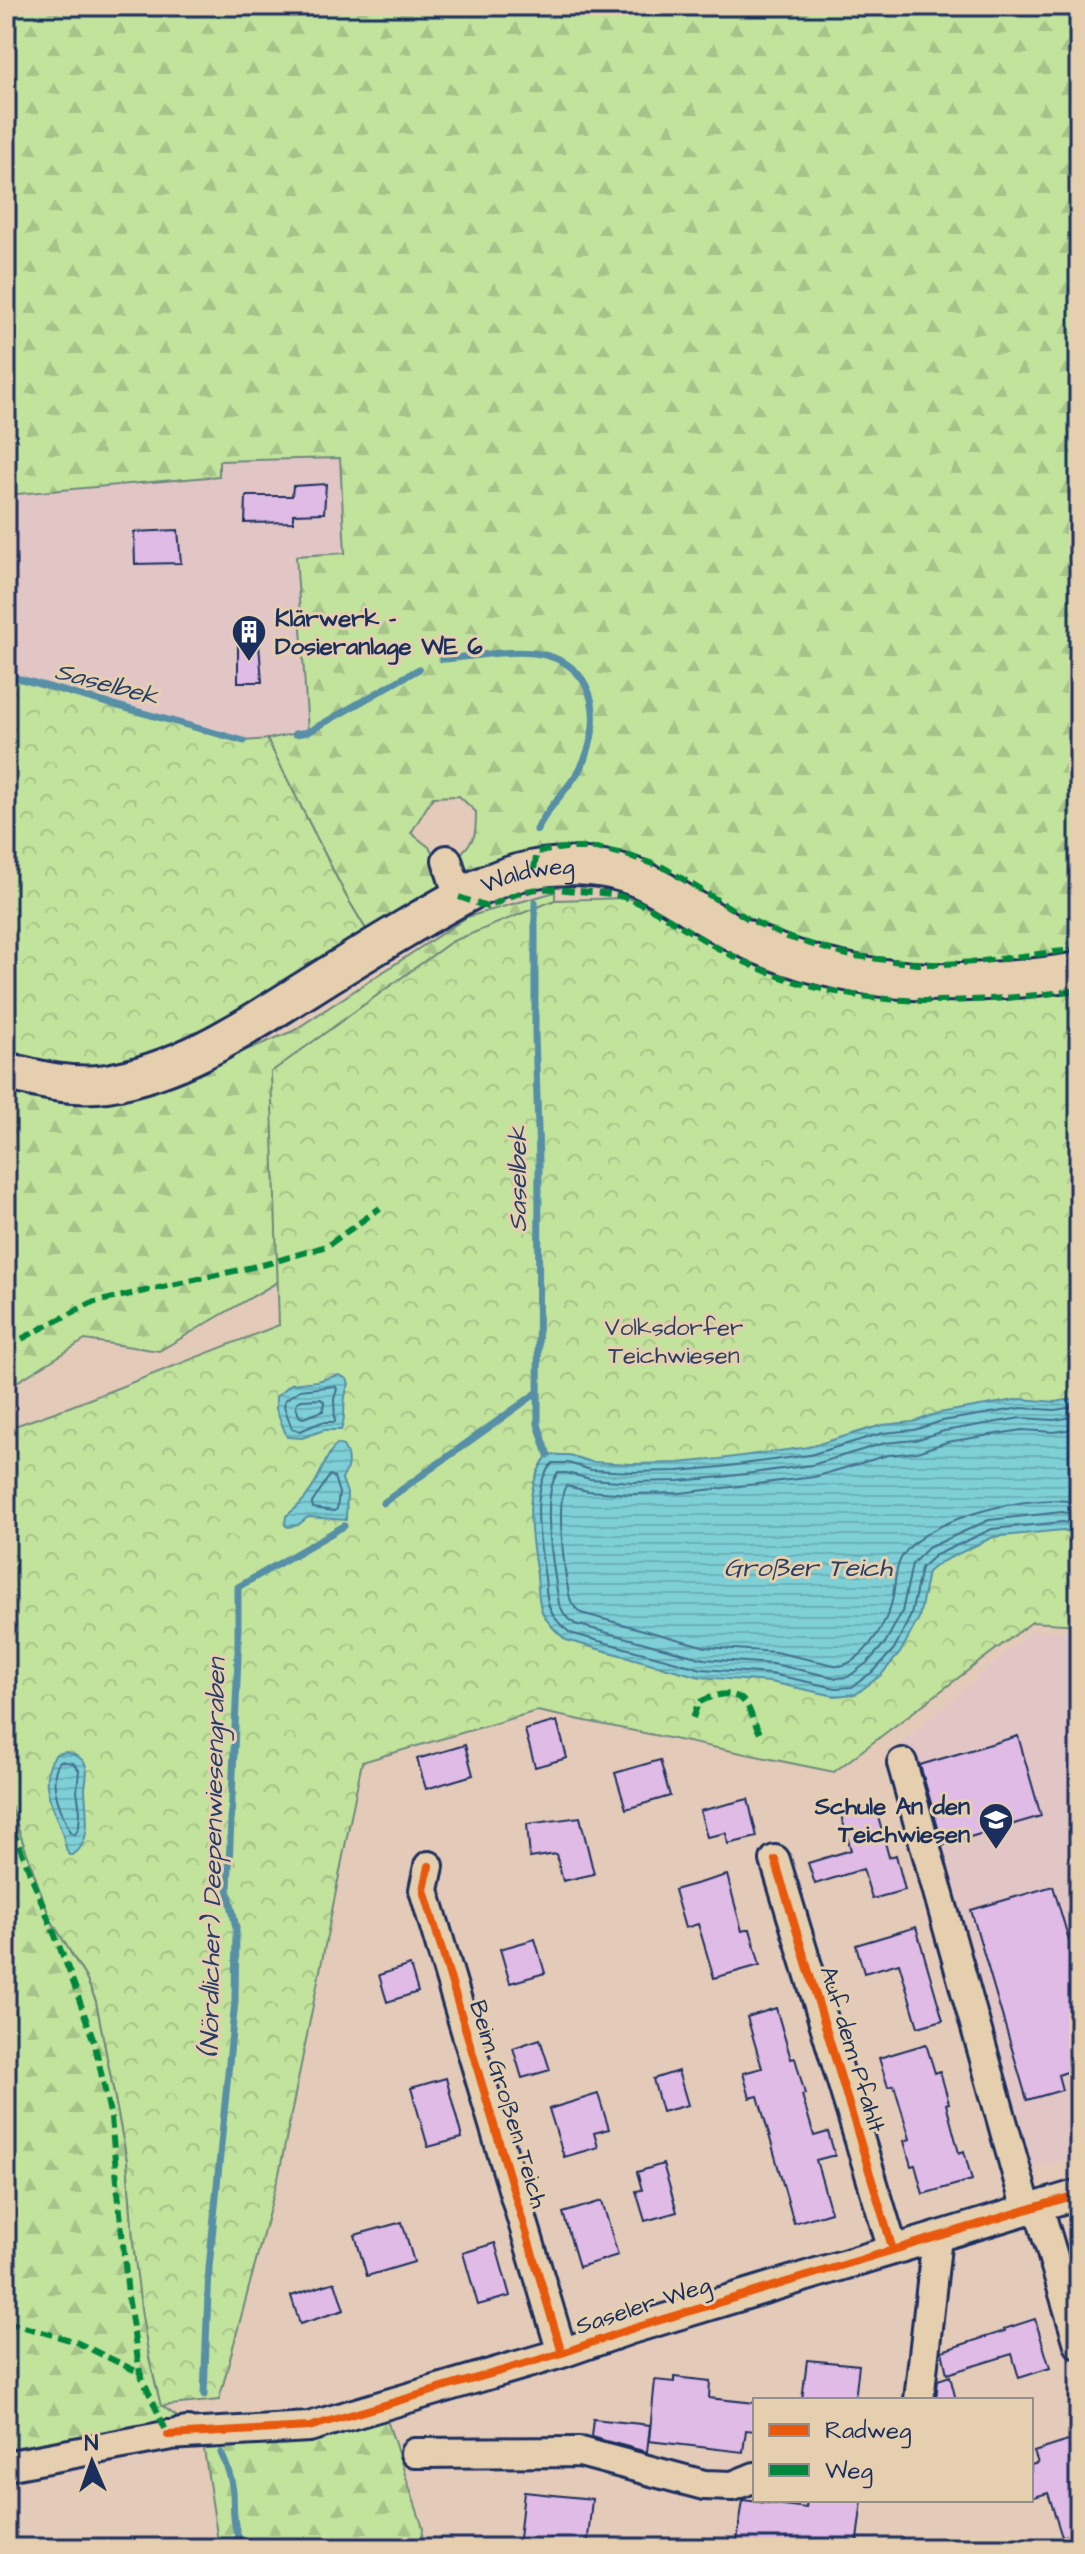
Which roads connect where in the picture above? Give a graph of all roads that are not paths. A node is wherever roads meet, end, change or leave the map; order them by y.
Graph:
1 (447, 860) dead end
2 (459, 897) junction
3 (1079, 971) edge
4 (6, 1071) edge
5 (902, 1763) dead end
6 (775, 1860) dead end
7 (429, 1866) dead end
8 (1079, 2194) edge
9 (1032, 2208) junction
10 (937, 2237) junction
11 (893, 2250) junction
12 (1079, 2344) edge
13 (562, 2353) junction
14 (919, 2398) edge
15 (415, 2453) dead end
16 (6, 2466) edge
17 (753, 2478) edge

1 - 2 street
2 - 3 main road, Waldweg
2 - 4 main road, Waldweg
5 - 9 street
6 - 11 street, Auf dem Pfahlt
7 - 13 street, Beim Großen Teich
8 - 9 street, Saseler Weg
9 - 10 street, Saseler Weg
9 - 12 street
10 - 11 street, Saseler Weg
10 - 14 street
11 - 13 street, Saseler Weg
13 - 16 street, Saseler Weg
15 - 17 street

